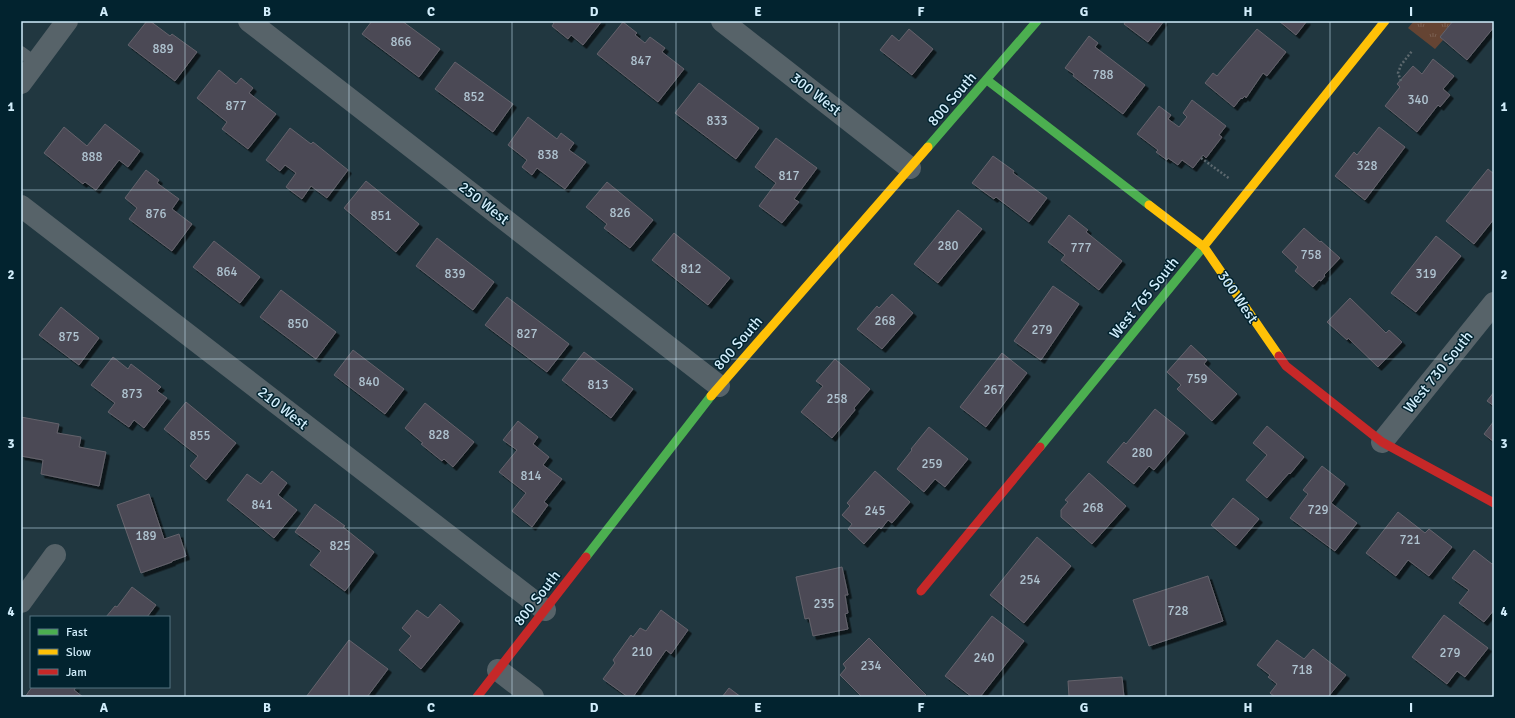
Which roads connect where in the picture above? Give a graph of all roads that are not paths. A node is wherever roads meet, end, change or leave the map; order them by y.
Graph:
1 (67, 21) edge
2 (248, 21) edge
3 (722, 21) edge
4 (1037, 21) edge
5 (1385, 21) edge
6 (28, 57) edge
7 (987, 80) junction
8 (21, 83) edge
9 (910, 168) junction
10 (21, 206) edge
11 (1204, 247) junction
12 (1494, 303) edge
13 (719, 386) junction
14 (1382, 442) junction
15 (1494, 503) edge
16 (55, 555) dead end
17 (921, 590) dead end
18 (21, 602) edge
19 (545, 610) junction
20 (498, 670) junction
21 (478, 697) edge
22 (533, 697) edge

1 - 6 street
2 - 13 street, 250 West
3 - 9 street, 300 West
4 - 7 street, 800 South
5 - 11 street, West 765 South
6 - 8 street
7 - 9 street, 800 South
7 - 11 street, 300 West
9 - 13 street, 800 South
10 - 19 street, 210 West
11 - 14 street, 300 West
11 - 17 street, West 765 South
12 - 14 street, West 730 South
13 - 19 street, 800 South
14 - 15 street, 300 West
16 - 18 street
19 - 20 street, 800 South
20 - 21 street, 800 South
20 - 22 street

